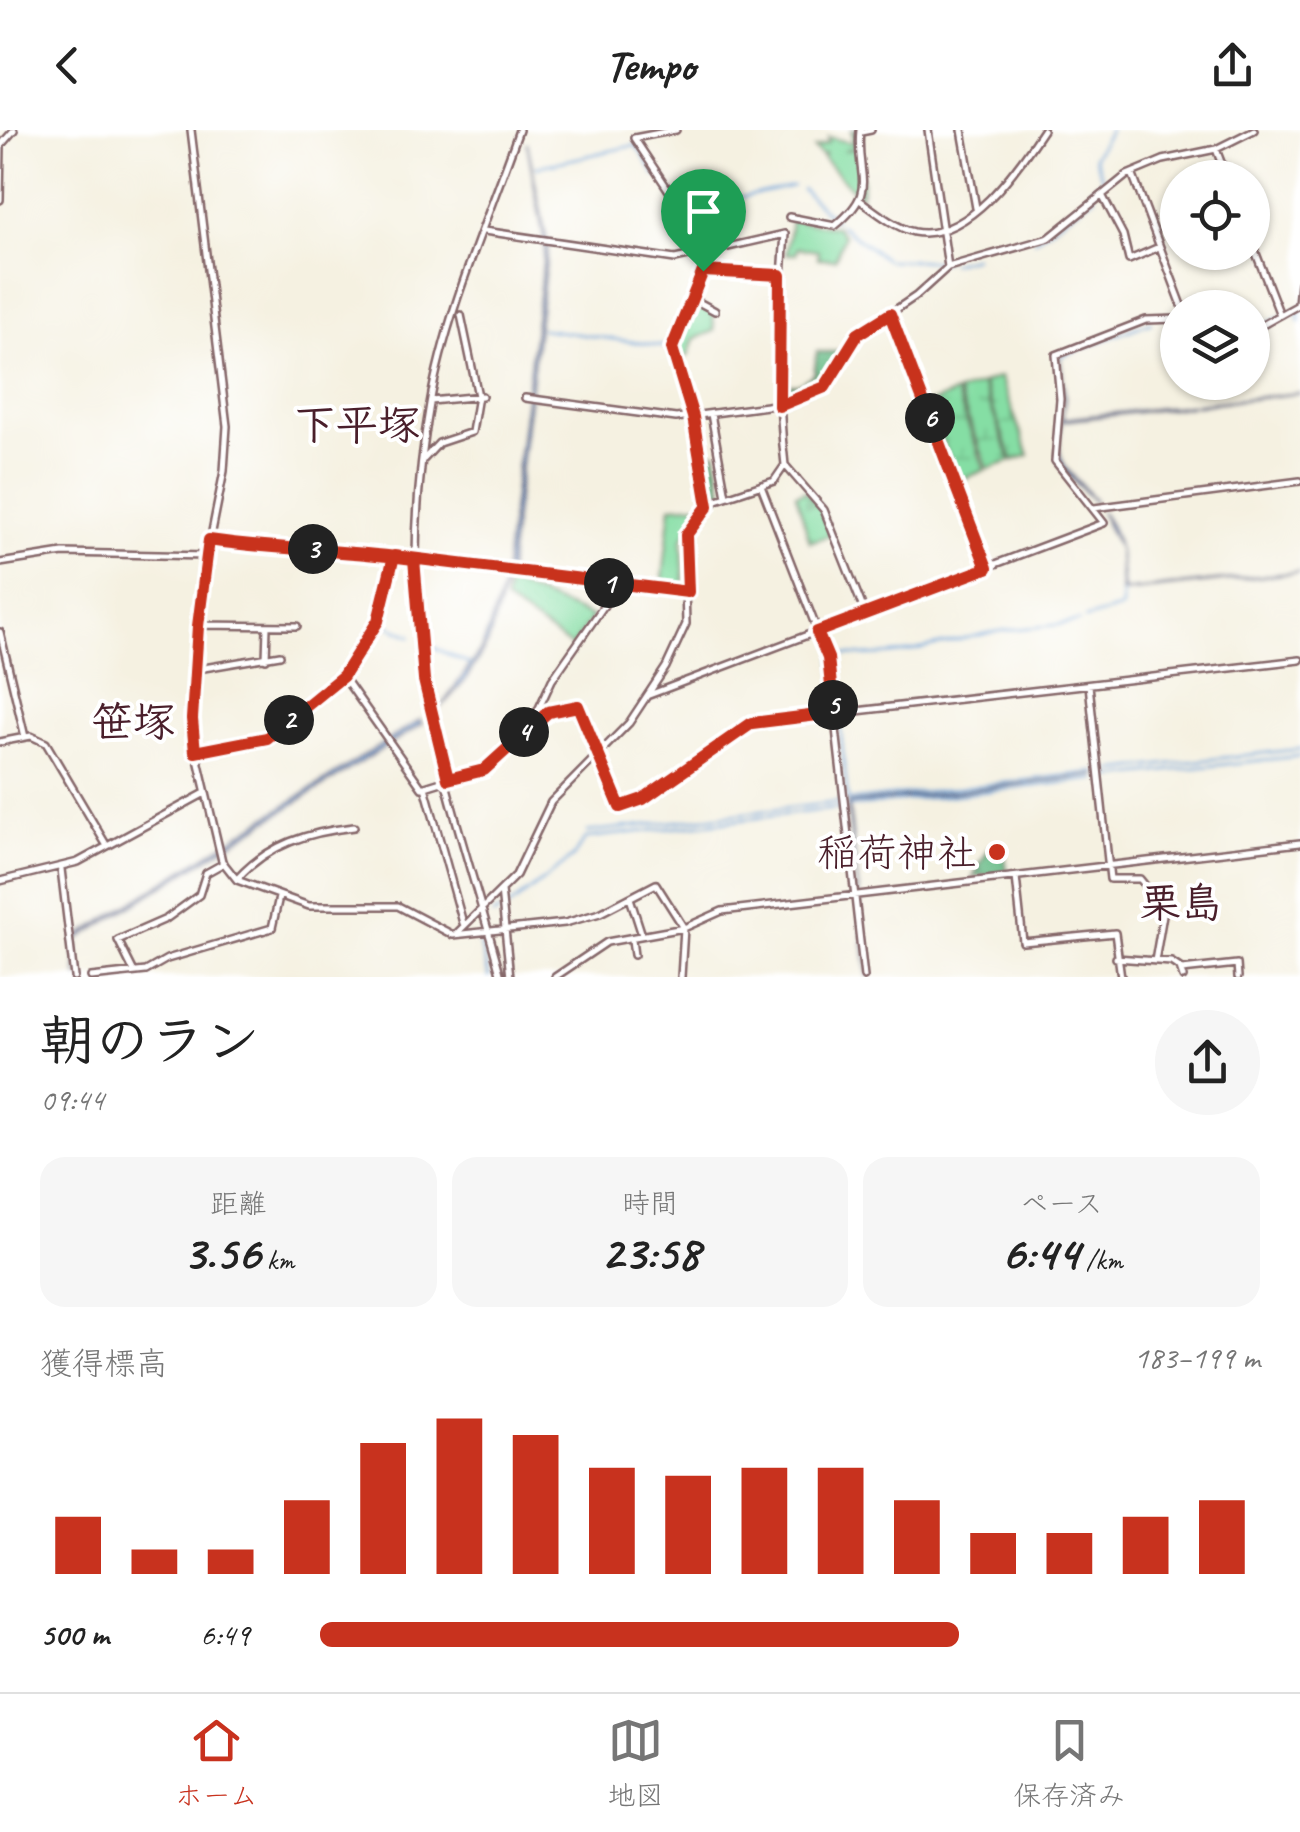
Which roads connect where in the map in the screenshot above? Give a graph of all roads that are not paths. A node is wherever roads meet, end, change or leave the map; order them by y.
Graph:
1 (14, 130) edge
2 (190, 130) edge
3 (519, 130) edge
4 (676, 130) edge
5 (871, 130) edge
6 (928, 130) edge
7 (962, 130) edge
8 (1043, 130) edge
9 (860, 131) edge
10 (1252, 131) edge
11 (1216, 148) junction
12 (1220, 160) edge
13 (1132, 173) junction
14 (1102, 194) junction
15 (0, 200) edge
16 (860, 200) junction
17 (976, 208) junction
18 (790, 217) dead end
19 (942, 228) junction
20 (484, 231) junction
21 (1160, 246) joint
22 (711, 251) junction
23 (948, 267) junction
24 (1262, 270) edge
25 (703, 271) junction
26 (780, 275) junction
27 (1300, 283) edge
28 (691, 298) junction
29 (1299, 304) edge
30 (715, 311) dead end
31 (461, 314) dead end
32 (890, 314) junction
33 (1280, 315) junction
34 (1160, 320) edge
35 (1270, 320) edge
36 (480, 396) junction
37 (528, 398) dead end
38 (430, 401) junction
39 (779, 406) junction
40 (711, 414) junction
41 (693, 417) junction
42 (422, 459) junction
43 (785, 466) junction
44 (1300, 481) edge
45 (761, 486) junction
46 (726, 496) junction
47 (708, 506) junction
48 (1094, 508) junction
49 (209, 540) junction
50 (206, 556) junction
51 (394, 556) junction
52 (414, 559) junction
53 (0, 563) edge
54 (987, 568) junction
55 (619, 584) junction
56 (688, 592) junction
57 (865, 613) junction
58 (198, 626) junction
59 (297, 626) dead end
60 (267, 627) junction
61 (0, 632) edge
62 (817, 632) junction
63 (280, 655) dead end
64 (266, 658) junction
65 (1300, 660) edge
66 (198, 669) junction
67 (343, 676) junction
68 (1089, 685) junction
69 (649, 695) junction
70 (834, 713) junction
71 (532, 725) junction
72 (25, 736) junction
73 (0, 742) edge
74 (195, 752) junction
75 (598, 758) junction
76 (448, 779) junction
77 (424, 787) junction
78 (206, 793) junction
79 (354, 827) dead end
80 (1300, 844) edge
81 (107, 846) junction
82 (224, 863) junction
83 (1110, 866) junction
84 (62, 869) junction
85 (1016, 877) junction
86 (237, 880) junction
87 (0, 881) edge
88 (500, 890) junction
89 (279, 896) junction
90 (858, 896) junction
91 (630, 898) junction
92 (481, 906) junction
93 (464, 924) junction
94 (684, 928) junction
95 (505, 929) junction
96 (489, 932) junction
97 (456, 934) junction
98 (642, 935) junction
99 (632, 940) junction
100 (634, 955) dead end
101 (1116, 958) junction
102 (1155, 961) junction
103 (568, 968) junction
104 (134, 972) junction
105 (1182, 973) edge
106 (74, 977) edge
107 (91, 977) edge
108 (500, 977) edge
109 (510, 977) edge
110 (556, 977) edge
111 (572, 977) edge
112 (681, 977) edge
113 (864, 977) edge
114 (1120, 977) edge
115 (1238, 977) edge

1 - 15 street
2 - 49 street
3 - 20 street
4 - 22 street
5 - 9 street
6 - 19 street
7 - 17 street
8 - 17 street
9 - 16 street
10 - 11 street
11 - 12 street
11 - 13 street
13 - 14 street
13 - 21 street
14 - 21 street
14 - 23 street
16 - 18 street
16 - 19 street
17 - 19 street
19 - 23 street
20 - 22 street
20 - 38 street
22 - 25 street
22 - 26 street
23 - 32 street
24 - 33 street
25 - 26 street
25 - 28 street
26 - 39 street
27 - 29 street
28 - 30 street
28 - 41 street
29 - 33 street
31 - 36 street
32 - 39 street
32 - 54 street
33 - 35 street
34 - 48 street
36 - 38 street
36 - 42 street
37 - 41 street
38 - 42 street
39 - 40 street
39 - 43 street
40 - 41 street
40 - 46 street
41 - 47 street
42 - 52 street
43 - 45 street
43 - 57 street
44 - 48 street
45 - 46 street
45 - 62 street
46 - 47 street
47 - 56 street
48 - 54 street
49 - 50 street
49 - 51 street
50 - 53 street
50 - 58 street
51 - 52 street
51 - 67 street
52 - 55 street
52 - 76 street
54 - 57 street
55 - 56 street
55 - 71 street
56 - 69 street
57 - 62 street
58 - 60 street
58 - 66 street
59 - 60 street
60 - 64 street
61 - 72 street
62 - 69 street
62 - 70 street
63 - 64 street
64 - 66 street
65 - 68 street
66 - 74 street
67 - 74 street
67 - 77 street
68 - 70 street
68 - 83 street
69 - 75 street
70 - 75 street
70 - 90 street
71 - 75 street
71 - 76 street
72 - 73 street
72 - 81 street
74 - 78 street
75 - 88 street
76 - 77 street
76 - 92 street
77 - 93 street
78 - 81 street
78 - 82 street
79 - 86 street
80 - 83 street
81 - 84 street
82 - 86 street
82 - 104 street
83 - 85 street
83 - 102 street
84 - 87 street
84 - 106 street
85 - 90 street
85 - 101 street
86 - 89 street
88 - 92 street
88 - 95 street
89 - 97 street
89 - 104 street
90 - 94 street
90 - 113 street
91 - 94 street
91 - 95 street
91 - 98 street
92 - 93 street
92 - 96 street
93 - 97 street
94 - 98 street
94 - 112 street
95 - 96 street
95 - 109 street
96 - 97 street
96 - 108 street
98 - 99 street
99 - 100 street
99 - 103 street
101 - 102 street
101 - 114 street
102 - 105 street
103 - 110 street
103 - 111 street
104 - 107 street
105 - 115 street

